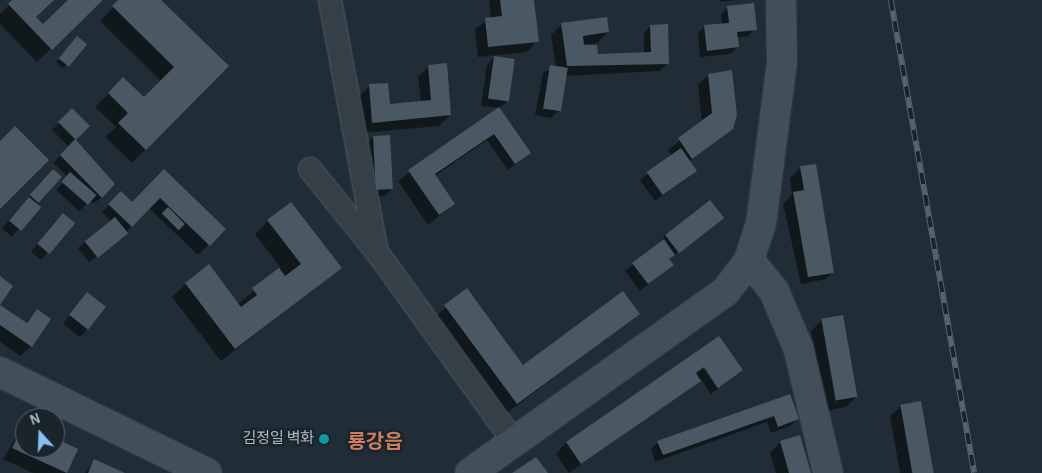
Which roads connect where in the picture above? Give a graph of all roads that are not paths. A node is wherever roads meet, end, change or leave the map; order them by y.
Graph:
1 (330, 0) edge
2 (781, 0) edge
3 (310, 169) dead end
4 (377, 252) junction
5 (749, 260) junction
6 (0, 372) edge
7 (514, 442) junction
8 (207, 473) edge
9 (470, 473) edge
10 (828, 473) edge

1 - 4 street
2 - 5 main road
3 - 4 street
4 - 7 street
5 - 7 main road
5 - 10 main road
6 - 8 main road
7 - 9 main road

